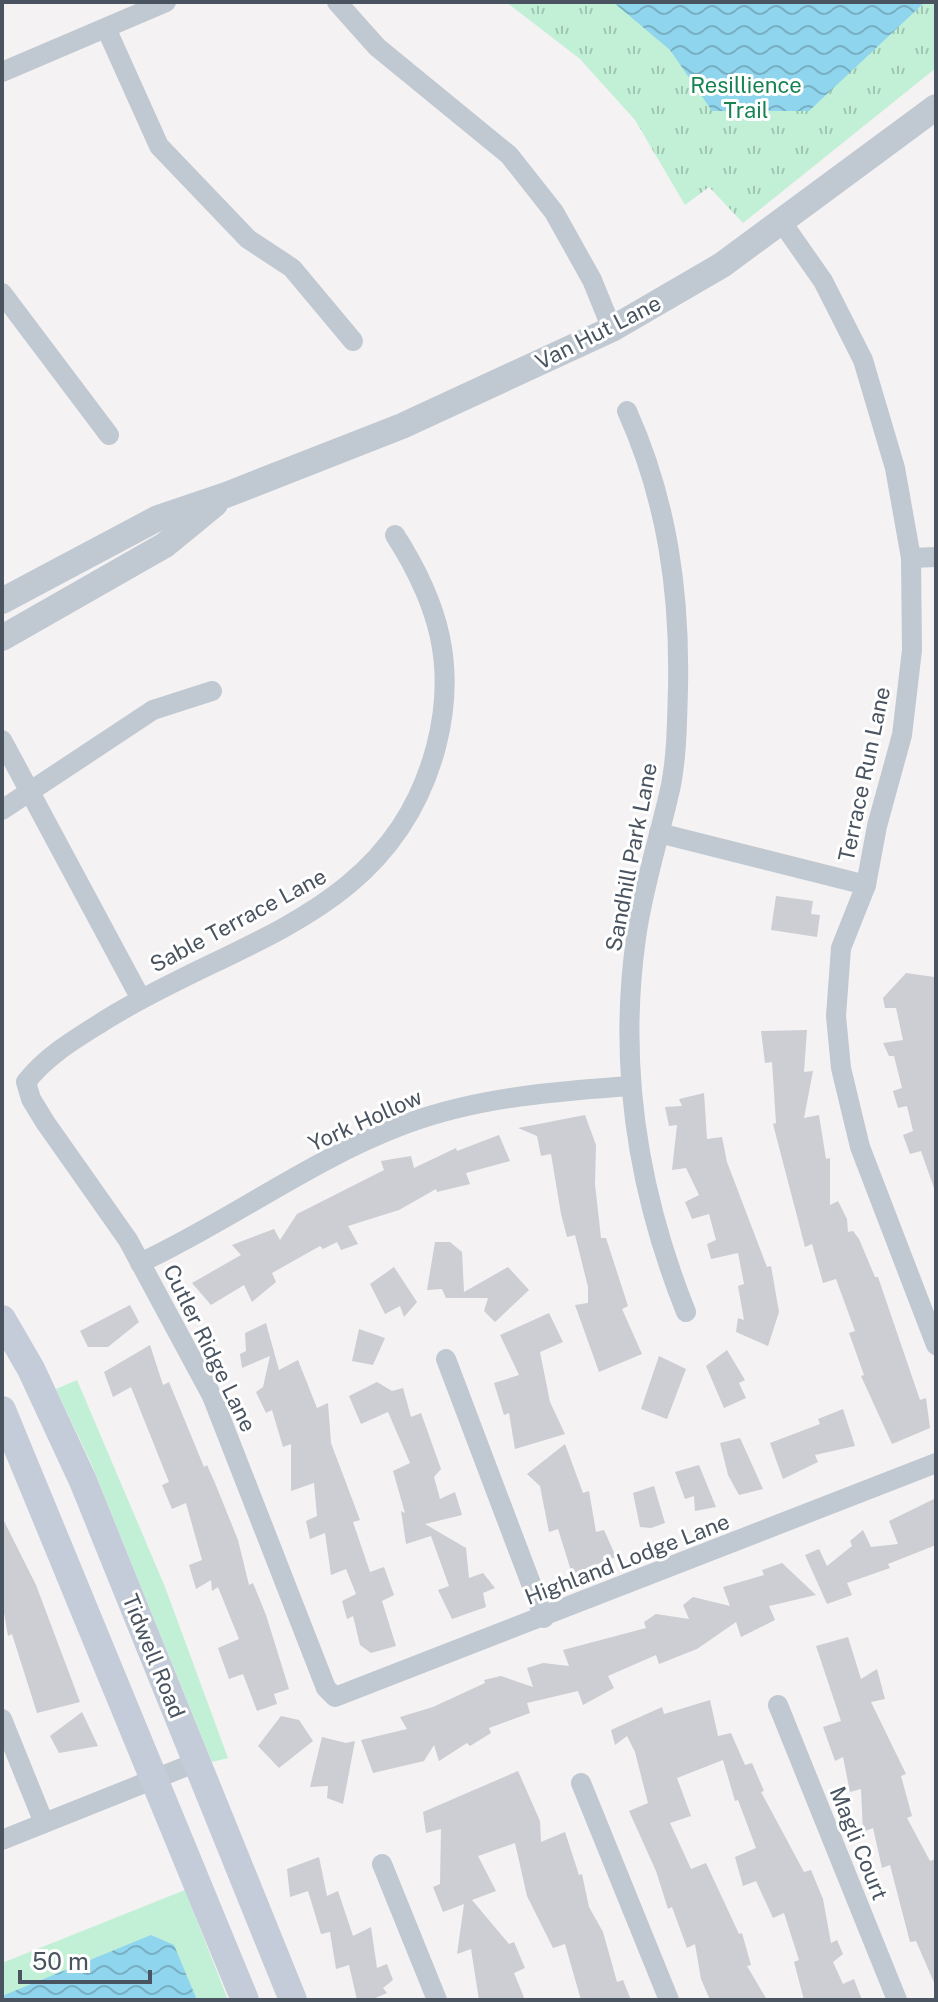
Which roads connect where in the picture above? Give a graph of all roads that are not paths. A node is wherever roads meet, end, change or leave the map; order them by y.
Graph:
1 (166, 2) edge
2 (337, 2) edge
3 (106, 28) junction
4 (2, 72) edge
5 (936, 107) edge
6 (781, 221) junction
7 (2, 293) edge
8 (612, 329) junction
9 (353, 341) dead end
10 (627, 411) dead end
11 (109, 435) dead end
12 (226, 495) junction
13 (395, 535) dead end
14 (936, 557) edge
15 (911, 558) junction
16 (2, 601) edge
17 (2, 638) edge
18 (212, 691) dead end
19 (2, 740) edge
20 (29, 790) junction
21 (2, 810) edge
22 (659, 833) junction
23 (866, 885) junction
24 (141, 999) junction
25 (26, 1082) joint
26 (630, 1086) junction
27 (140, 1263) junction
28 (686, 1312) dead end
29 (2, 1319) edge
30 (936, 1345) edge
31 (446, 1359) dead end
32 (2, 1410) edge
33 (936, 1463) edge
34 (544, 1618) junction
35 (335, 1697) joint
36 (778, 1705) dead end
37 (2, 1719) edge
38 (197, 1762) junction
39 (154, 1779) junction
40 (581, 1783) dead end
41 (44, 1823) junction
42 (2, 1840) edge
43 (382, 1864) dead end
44 (245, 2000) edge
45 (293, 2000) edge
46 (437, 2000) edge
47 (669, 2000) edge
48 (897, 2000) edge

1 - 3 street
2 - 8 street
3 - 4 street
3 - 9 street
5 - 6 street, Van Hut Lane
6 - 8 street, Van Hut Lane
6 - 15 street, Terrace Run Lane
7 - 11 street
8 - 12 street, Van Hut Lane
10 - 22 street, Sandhill Park Lane
12 - 16 street, Van Hut Lane
12 - 17 street, Van Hut Lane
13 - 24 street, Sable Terrace Lane
14 - 15 street
15 - 23 street, Terrace Run Lane
18 - 20 street
19 - 20 street
20 - 21 street
20 - 24 street
22 - 23 street
22 - 26 street, Sandhill Park Lane
23 - 30 street, Terrace Run Lane
24 - 25 street, Sable Terrace Lane
25 - 27 street, Cutler Ridge Lane
26 - 27 street, York Hollow
26 - 28 street, Sandhill Park Lane
27 - 35 street, Cutler Ridge Lane
29 - 38 main road, Tidwell Road
31 - 34 street
32 - 39 main road, Tidwell Road
33 - 34 street, Highland Lodge Lane
34 - 35 street, Highland Lodge Lane
36 - 48 street, Magli Court
37 - 41 street
38 - 39 street
38 - 45 main road, Tidwell Road
39 - 41 street
39 - 44 main road, Tidwell Road
40 - 47 street
41 - 42 street
43 - 46 street

